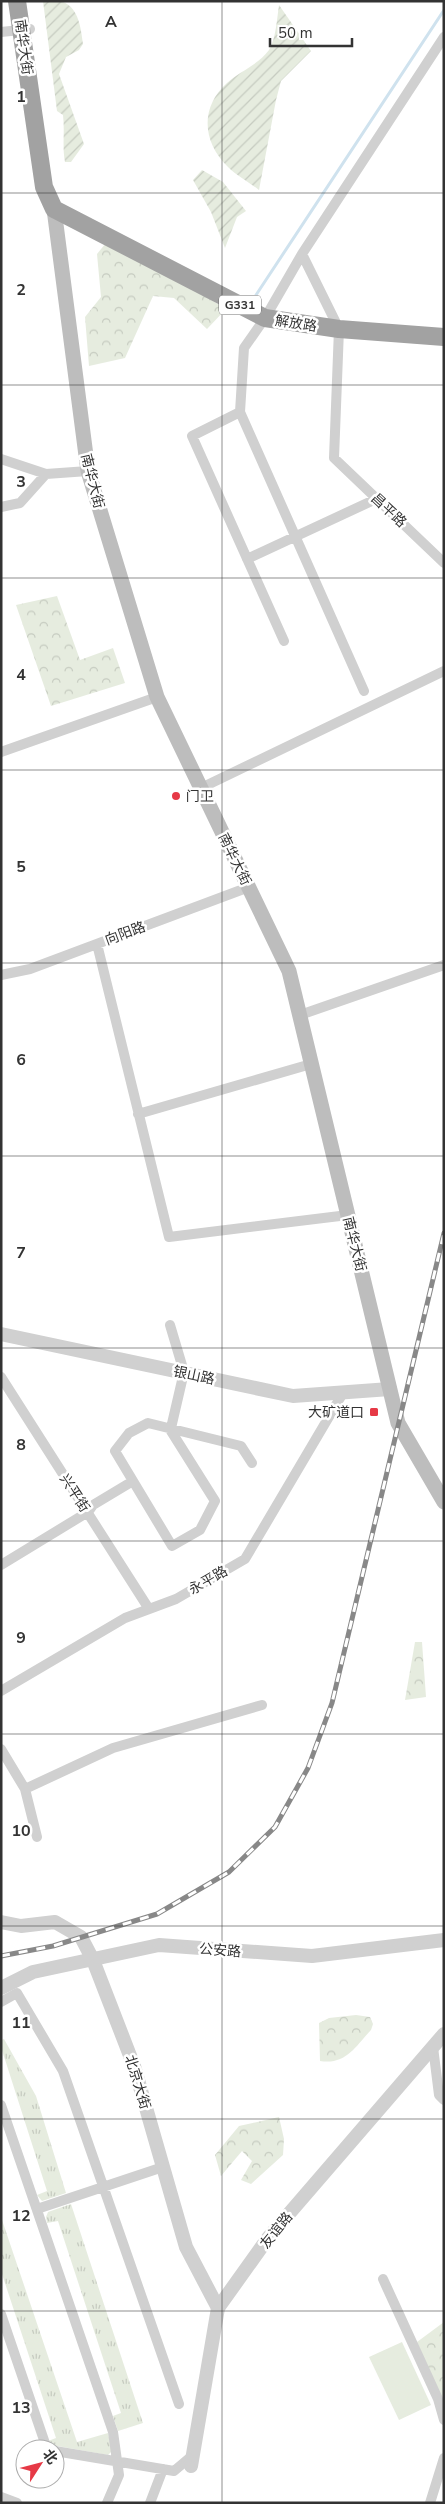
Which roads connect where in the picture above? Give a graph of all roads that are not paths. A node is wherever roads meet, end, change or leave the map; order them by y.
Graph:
1 (18, 1) edge
2 (27, 1) edge
3 (26, 30) junction
4 (1, 32) edge
5 (444, 37) edge
6 (54, 209) junction
7 (302, 254) junction
8 (265, 318) junction
9 (338, 330) junction
10 (444, 337) edge
11 (240, 412) junction
12 (1, 459) edge
13 (88, 471) junction
14 (46, 474) junction
15 (376, 499) junction
16 (1, 507) edge
17 (296, 537) junction
18 (247, 559) junction
19 (444, 563) edge
20 (284, 641) dead end
21 (444, 671) edge
22 (364, 691) dead end
23 (157, 697) junction
24 (1, 752) edge
25 (201, 788) junction
26 (249, 887) junction
27 (97, 944) junction
28 (444, 965) edge
29 (1, 975) edge
30 (300, 1015) junction
31 (311, 1064) junction
32 (138, 1114) junction
33 (348, 1215) junction
34 (170, 1325) dead end
35 (1, 1334) edge
36 (184, 1372) junction
37 (1, 1377) edge
38 (390, 1389) junction
39 (343, 1392) junction
40 (171, 1428) junction
41 (252, 1463) dead end
42 (133, 1481) junction
43 (444, 1502) edge
44 (88, 1512) junction
45 (1, 1565) edge
46 (150, 1609) junction
47 (1, 1690) edge
48 (262, 1705) dead end
49 (1, 1749) edge
50 (24, 1789) junction
51 (37, 1837) dead end
52 (1, 1922) edge
53 (444, 1940) edge
54 (93, 1960) junction
55 (1, 1988) edge
56 (1, 2002) edge
57 (444, 2034) edge
58 (433, 2047) junction
59 (444, 2100) edge
60 (1, 2105) edge
61 (163, 2167) junction
62 (104, 2188) junction
63 (37, 2209) junction
64 (384, 2279) dead end
65 (218, 2308) junction
66 (1, 2314) edge
67 (179, 2404) dead end
68 (444, 2420) edge
69 (44, 2439) edge
70 (65, 2453) edge
71 (444, 2458) edge
72 (192, 2460) joint
73 (118, 2461) junction
74 (163, 2469) junction
75 (1, 2497) edge
76 (17, 2503) edge
77 (107, 2503) edge
78 (150, 2503) edge
79 (430, 2503) edge

1 - 3 highway, 南华大街
2 - 3 highway, 南华大街
3 - 4 street
3 - 6 highway, 南华大街
5 - 7 street
6 - 8 highway, 解放路 / G331
6 - 13 main road, 南华大街
7 - 8 street
7 - 9 street
8 - 9 highway, 解放路 / G331
8 - 11 street
9 - 10 highway, 解放路 / G331
9 - 15 street, 昌平路
11 - 17 street
11 - 18 street
12 - 14 street
13 - 14 street
13 - 23 main road, 南华大街
14 - 16 street
15 - 17 street
15 - 19 street, 昌平路
17 - 18 street
17 - 22 street
18 - 20 street
21 - 25 street
23 - 24 street
23 - 25 main road, 南华大街
25 - 26 main road, 南华大街
26 - 27 street, 向阳路
26 - 30 main road, 南华大街
27 - 29 street, 向阳路
27 - 32 street
28 - 30 street
30 - 31 main road, 南华大街
31 - 32 street
31 - 33 main road, 南华大街
32 - 33 street
33 - 38 main road, 南华大街
34 - 36 street
35 - 36 street, 银山路
36 - 39 street, 银山路
36 - 40 street
37 - 44 street, 兴平街
38 - 39 street, 银山路
38 - 43 main road, 南华大街
39 - 46 street, 永平路
40 - 41 street
40 - 42 street
40 - 42 street
42 - 44 street
44 - 45 street
44 - 46 street, 兴平街
46 - 47 street, 永平路
48 - 50 street
49 - 50 street
50 - 51 street
52 - 54 street, 北京大街
53 - 54 street, 公安路
54 - 55 street, 公安路
54 - 61 street, 北京大街
56 - 62 street
57 - 58 street, 友谊路
58 - 59 street
58 - 65 street, 友谊路
60 - 63 street
61 - 62 street
61 - 65 street, 北京大街
62 - 63 street
62 - 67 street
63 - 73 street
64 - 68 street
65 - 72 street, 友谊路
66 - 69 street
70 - 73 street
71 - 79 street
72 - 74 street
73 - 74 street
73 - 77 street
74 - 78 street
75 - 76 street

